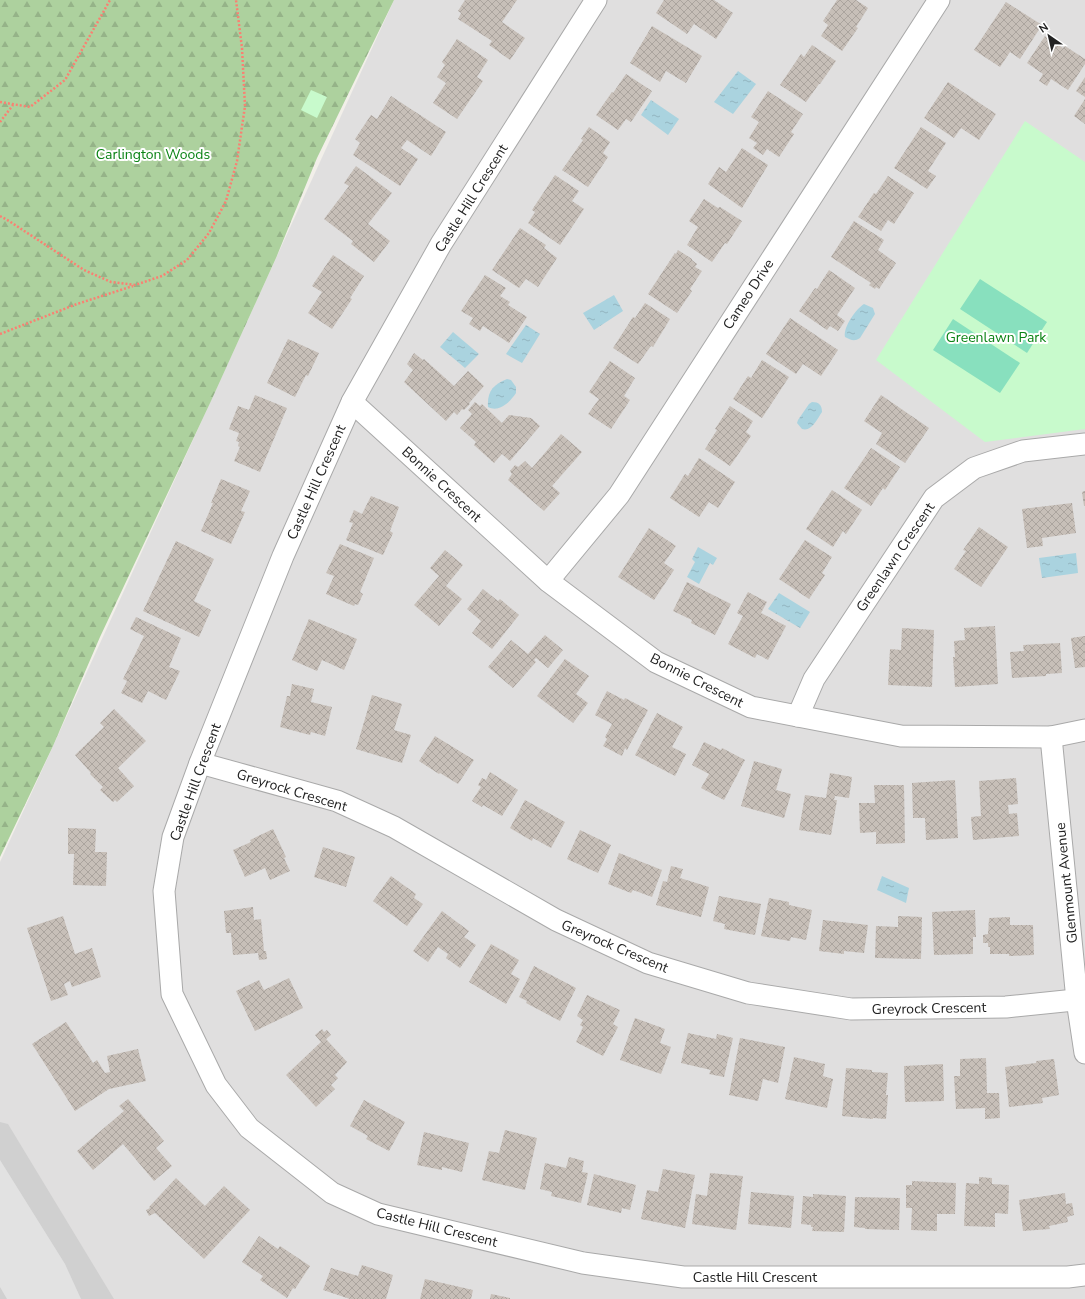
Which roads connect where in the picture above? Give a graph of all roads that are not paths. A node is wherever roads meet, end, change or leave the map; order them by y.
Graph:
1 (596, 0) edge
2 (939, 0) edge
3 (352, 402) junction
4 (1085, 444) edge
5 (548, 581) junction
6 (798, 716) junction
7 (1085, 730) edge
8 (1051, 737) junction
9 (200, 763) junction
10 (1081, 1000) edge
11 (1085, 1053) edge
12 (1085, 1275) edge

1 - 3 street, Castle Hill Crescent
2 - 5 street, Cameo Drive
3 - 5 street, Bonnie Crescent
3 - 9 street, Castle Hill Crescent
4 - 6 street, Greenlawn Crescent
5 - 6 street, Bonnie Crescent
6 - 8 street, Bonnie Crescent
7 - 8 street, Bonnie Crescent
8 - 10 street, Glenmount Avenue
9 - 10 street, Greyrock Crescent
9 - 12 street, Castle Hill Crescent
10 - 11 street, Glenmount Avenue

